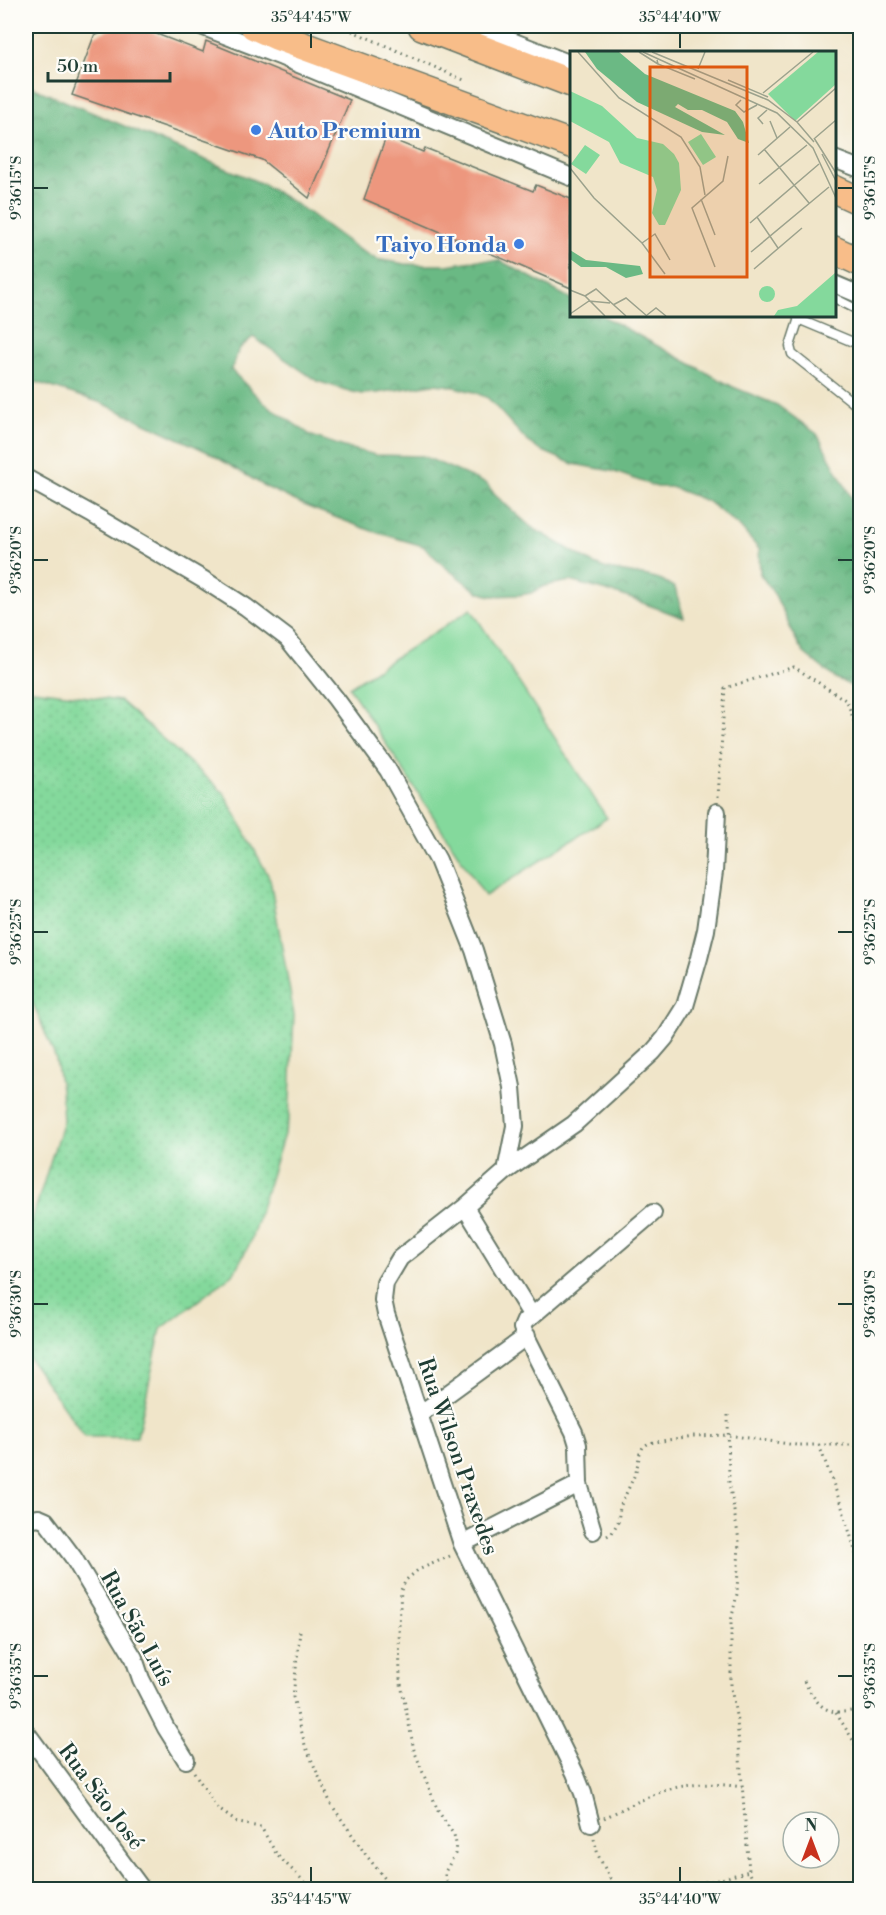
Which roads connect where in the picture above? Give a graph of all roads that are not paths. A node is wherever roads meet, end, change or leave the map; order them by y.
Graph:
1 (201, 26) edge
2 (422, 26) edge
3 (473, 26) edge
4 (272, 36) edge
5 (570, 64) edge
6 (570, 83) edge
7 (570, 144) edge
8 (835, 159) edge
9 (861, 169) edge
10 (570, 177) edge
11 (835, 189) edge
12 (861, 201) edge
13 (835, 250) edge
14 (861, 262) edge
15 (835, 284) edge
16 (861, 295) edge
17 (835, 298) edge
18 (861, 311) edge
19 (799, 317) edge
20 (861, 345) edge
21 (861, 408) edge
22 (26, 478) edge
23 (717, 812) road end
24 (506, 1171) junction
25 (465, 1207) junction
26 (653, 1213) dead end
27 (532, 1316) junction
28 (527, 1336) junction
29 (420, 1414) junction
30 (579, 1484) junction
31 (26, 1520) edge
32 (593, 1531) road end
33 (463, 1547) junction
34 (26, 1732) edge
35 (186, 1760) road end
36 (591, 1824) road end
37 (141, 1888) edge

1 - 4 street
2 - 6 highway
3 - 5 street
4 - 7 highway
4 - 10 street
8 - 9 street
11 - 12 highway
13 - 14 highway
15 - 16 street
17 - 18 lane
19 - 20 lane
19 - 21 lane
22 - 24 street
23 - 24 street, Rua Wilson Praxedes
24 - 25 street, Rua Wilson Praxedes
25 - 27 street
25 - 29 street, Rua Wilson Praxedes
26 - 27 street
27 - 28 street
28 - 29 street
28 - 30 street
29 - 33 street, Rua Wilson Praxedes
30 - 32 street
30 - 33 street
31 - 35 street, Rua São Luís
33 - 36 street, Rua Wilson Praxedes
34 - 37 street, Rua São José

